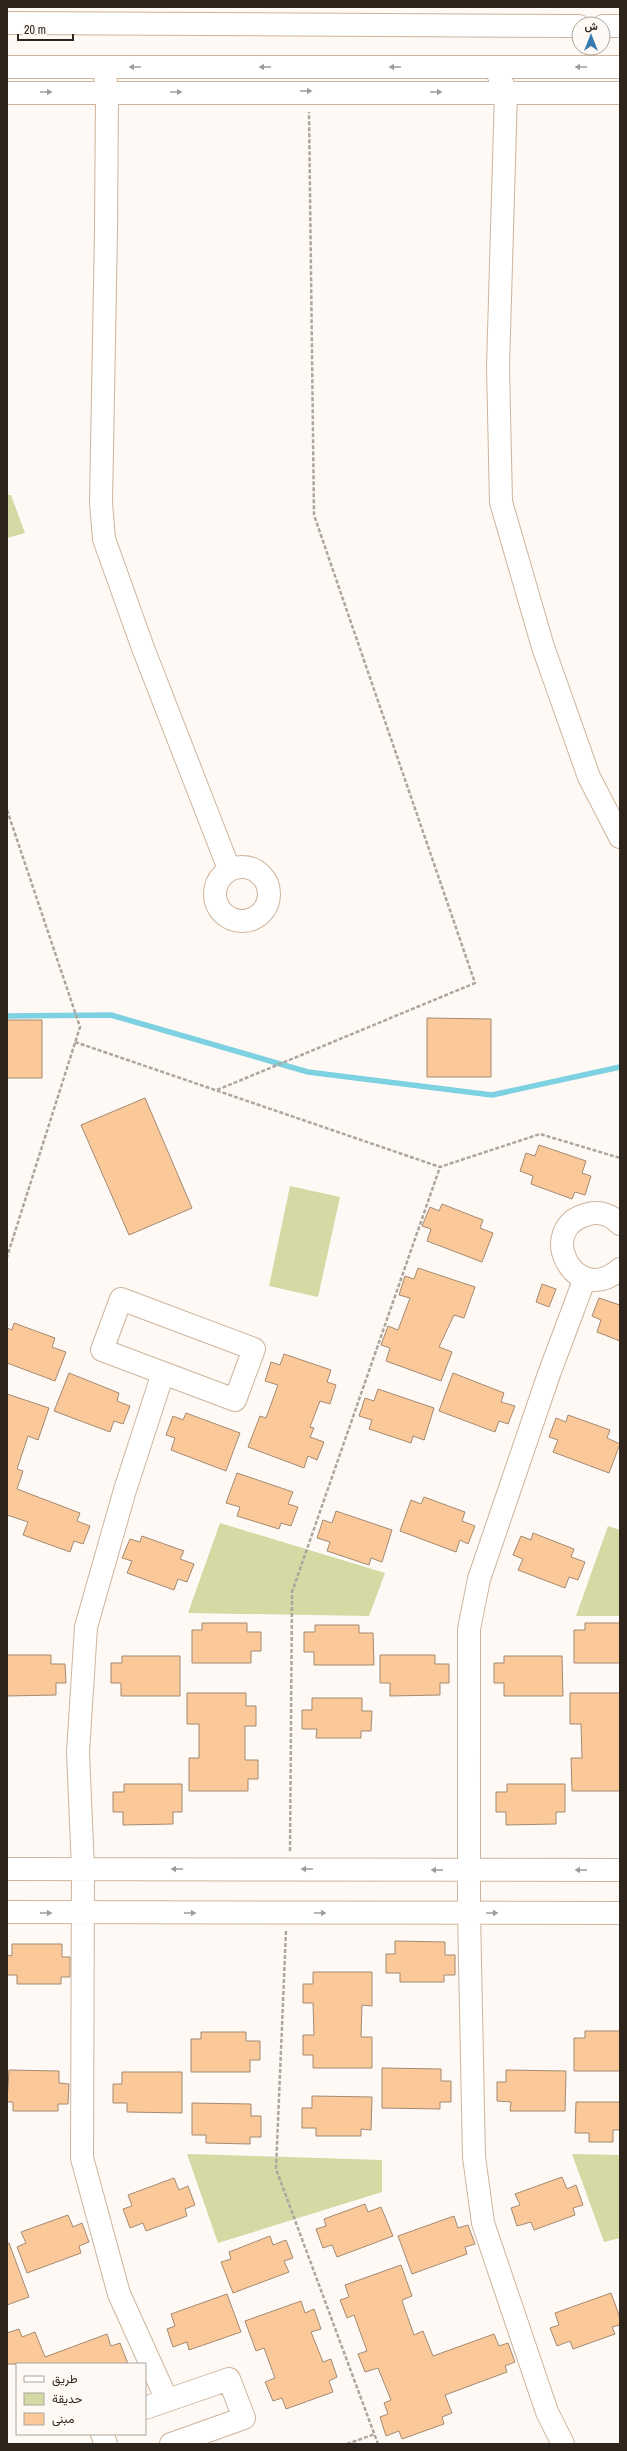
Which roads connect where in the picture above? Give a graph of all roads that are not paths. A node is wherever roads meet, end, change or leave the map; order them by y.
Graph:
1 (7, 24) edge
2 (571, 26) edge
3 (7, 67) edge
4 (104, 67) junction
5 (495, 67) junction
6 (620, 68) edge
7 (107, 92) junction
8 (506, 92) junction
9 (7, 93) edge
10 (620, 93) edge
11 (620, 837) edge
12 (229, 869) dead end
13 (620, 1224) edge
14 (620, 1269) edge
15 (585, 1278) junction
16 (163, 1373) junction
17 (7, 1869) edge
18 (83, 1869) junction
19 (469, 1870) junction
20 (620, 1870) edge
21 (7, 1912) edge
22 (82, 1913) junction
23 (470, 1913) junction
24 (620, 1913) edge
25 (168, 2400) junction
26 (146, 2408) edge
27 (171, 2444) edge
28 (563, 2444) edge

1 - 2 street
3 - 4 street
5 -> 4 street
4 - 7 street
6 -> 5 street
5 - 8 street
7 -> 8 street
9 -> 7 street
7 - 12 street
8 - 10 street
8 - 11 street
13 - 15 street
14 - 15 street
15 - 19 street
16 - 16 street
16 - 18 street
17 - 18 street
19 -> 18 street
18 - 22 street
20 -> 19 street
19 - 23 street
21 -> 22 street
22 -> 23 street
22 - 25 street
23 -> 24 street
23 - 28 street
25 - 26 street
25 - 27 street

